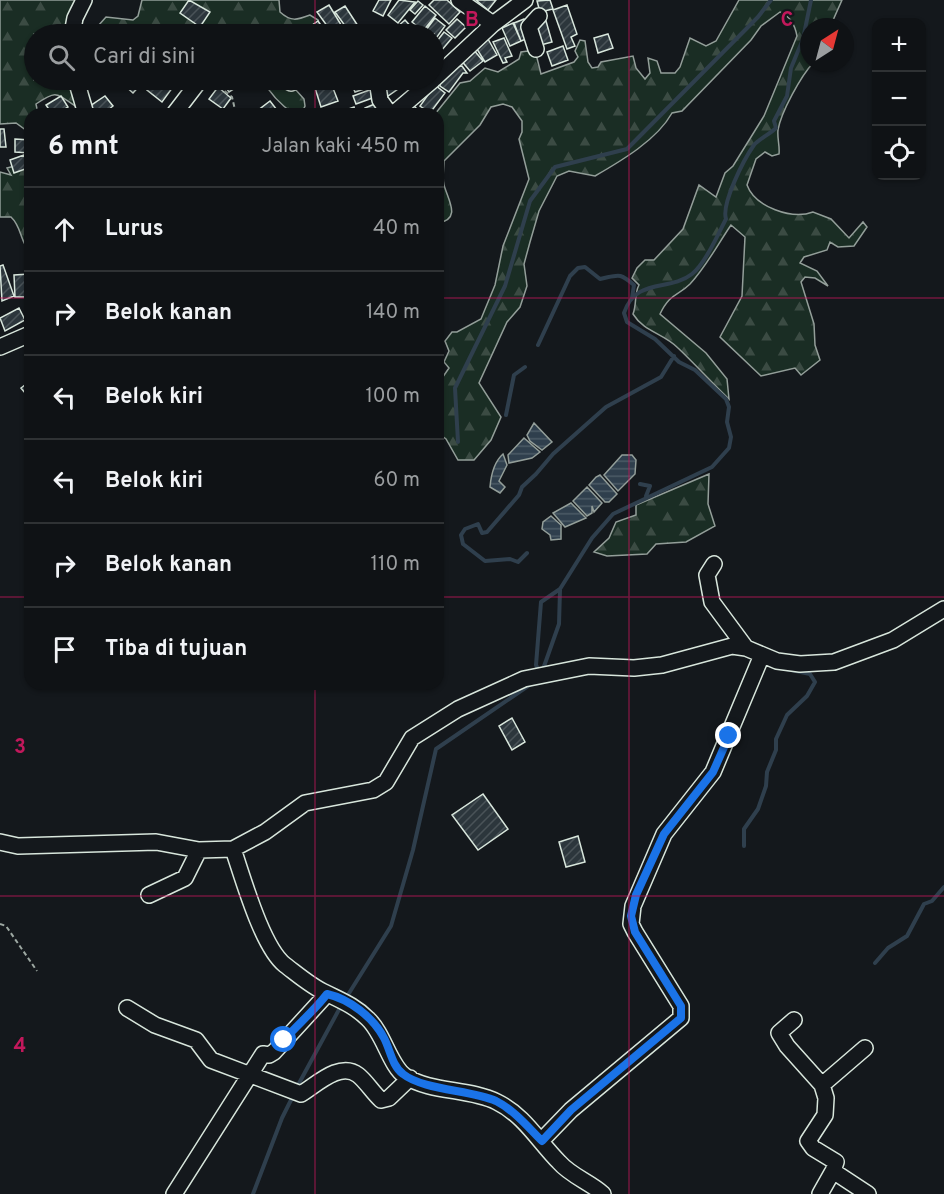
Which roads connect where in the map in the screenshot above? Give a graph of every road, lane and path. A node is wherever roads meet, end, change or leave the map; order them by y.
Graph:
1 (84, 0) edge
2 (459, 0) edge
3 (525, 0) edge
4 (534, 0) edge
5 (74, 24) edge
6 (493, 24) junction
7 (536, 49) dead end
8 (444, 69) edge
9 (79, 90) edge
10 (192, 90) edge
11 (223, 90) edge
12 (378, 90) edge
13 (420, 90) edge
14 (84, 108) edge
15 (179, 108) edge
16 (235, 108) edge
17 (387, 108) edge
18 (399, 108) edge
19 (24, 337) edge
20 (0, 347) edge
21 (714, 564) dead end
22 (944, 609) edge
23 (746, 648) junction
24 (762, 655) junction
25 (1, 847) edge
26 (233, 849) junction
27 (199, 850) junction
28 (149, 895) dead end
29 (0, 924) edge
30 (38, 971) dead end
31 (332, 995) junction
32 (127, 1008) dead end
33 (794, 1020) dead end
34 (865, 1048) dead end
35 (250, 1074) junction
36 (410, 1078) junction
37 (822, 1085) junction
38 (542, 1141) junction
39 (833, 1171) junction
40 (174, 1194) edge
41 (603, 1194) edge
42 (820, 1194) edge
43 (868, 1194) edge

1 - 5 street
2 - 6 street
3 - 6 street
4 - 7 street
6 - 8 street
9 - 14 street
10 - 15 street
11 - 16 path
12 - 17 street
13 - 18 street
19 - 20 street
21 - 23 street
22 - 24 street
23 - 24 street
23 - 26 street
24 - 38 street
25 - 27 street
26 - 27 street
26 - 31 street
27 - 28 street
29 - 30 path
31 - 35 street
31 - 36 street
32 - 35 street
33 - 37 street
34 - 37 street
35 - 36 street
35 - 40 street
36 - 38 street
37 - 39 street
38 - 41 street
39 - 42 street
39 - 43 street

